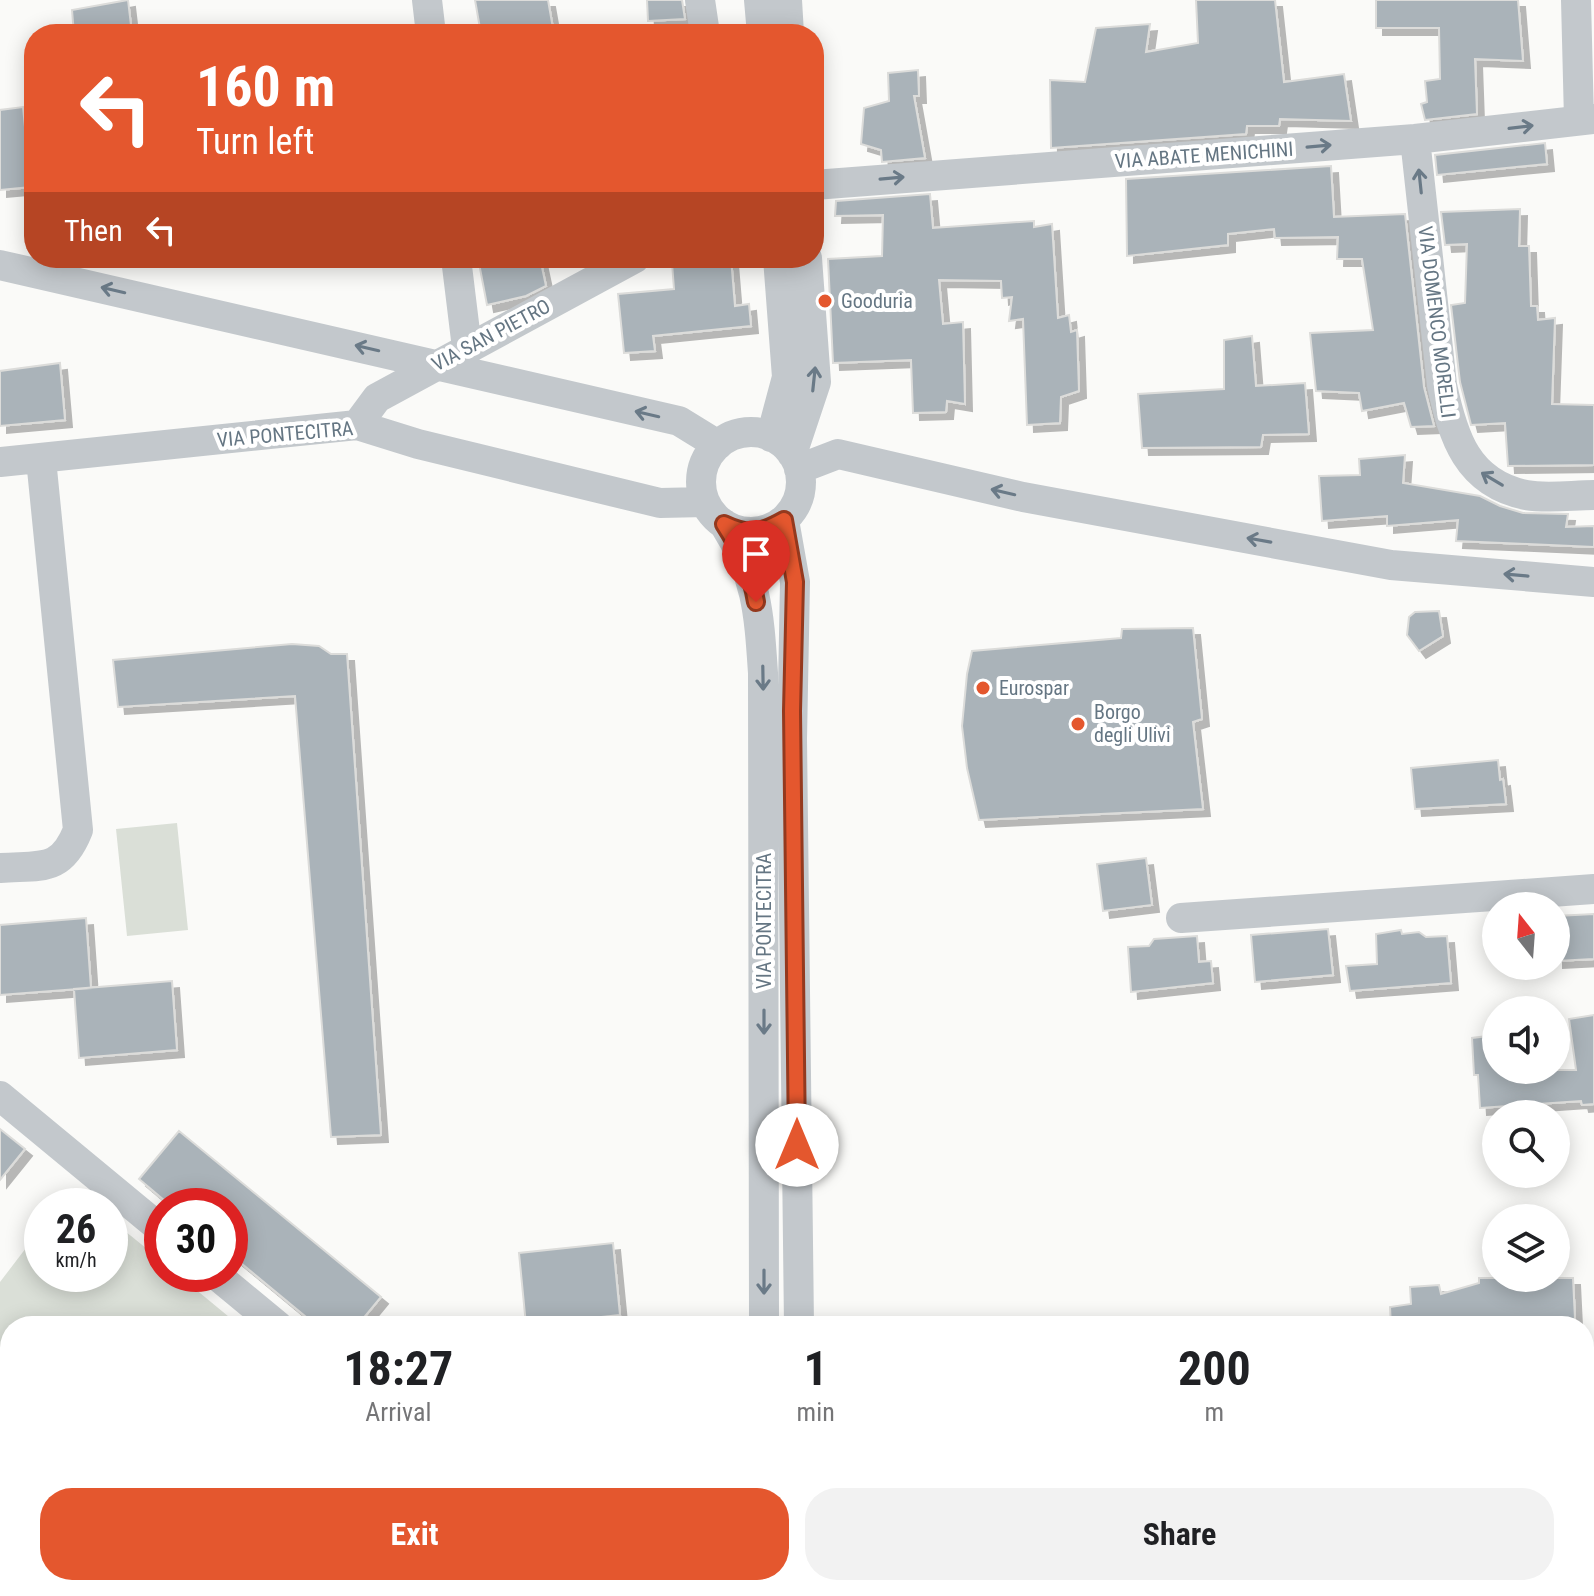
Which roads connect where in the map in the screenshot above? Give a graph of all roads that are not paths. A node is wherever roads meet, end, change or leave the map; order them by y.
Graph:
1 (427, 0) edge
2 (700, 0) edge
3 (759, 0) edge
4 (787, 0) edge
5 (1576, 0) edge
6 (430, 24) edge
7 (704, 24) edge
8 (761, 24) edge
9 (788, 24) edge
10 (1587, 120) edge
11 (1415, 139) junction
12 (824, 184) edge
13 (0, 265) edge
14 (457, 268) edge
15 (616, 268) edge
16 (779, 268) edge
17 (808, 268) edge
18 (467, 348) junction
19 (436, 363) junction
20 (357, 425) junction
21 (718, 445) junction
22 (788, 453) junction
23 (41, 459) junction
24 (0, 462) edge
25 (1594, 495) edge
26 (714, 513) junction
27 (784, 520) junction
28 (1594, 582) edge
29 (0, 868) edge
30 (1594, 889) edge
31 (1181, 918) dead end
32 (0, 1096) edge
33 (144, 1215) edge
34 (237, 1292) edge
35 (266, 1316) edge
36 (764, 1316) edge
37 (799, 1316) edge

1 - 6 street
2 - 7 street
3 - 8 street
4 - 9 street
5 - 10 street
11 -> 10 street, VIA ABATE MENICHINI
12 -> 11 street, VIA ABATE MENICHINI
25 -> 11 street, VIA DOMENCO MORELLI
19 -> 13 street
14 - 18 street
15 - 18 street, VIA SAN PIETRO
16 - 22 street
22 -> 17 street
18 - 19 street, VIA SAN PIETRO
19 - 20 street, VIA SAN PIETRO
21 -> 19 street
20 - 23 street, VIA PONTECITRA
20 - 26 street, VIA PONTECITRA
21 - 22 street
21 - 26 street
22 - 27 street
28 -> 22 street
23 - 24 street, VIA PONTECITRA
23 - 29 street
26 - 27 street
26 -> 36 street, VIA PONTECITRA
27 - 37 street, VIA PONTECITRA
30 - 31 street
32 - 33 street
34 - 35 street

